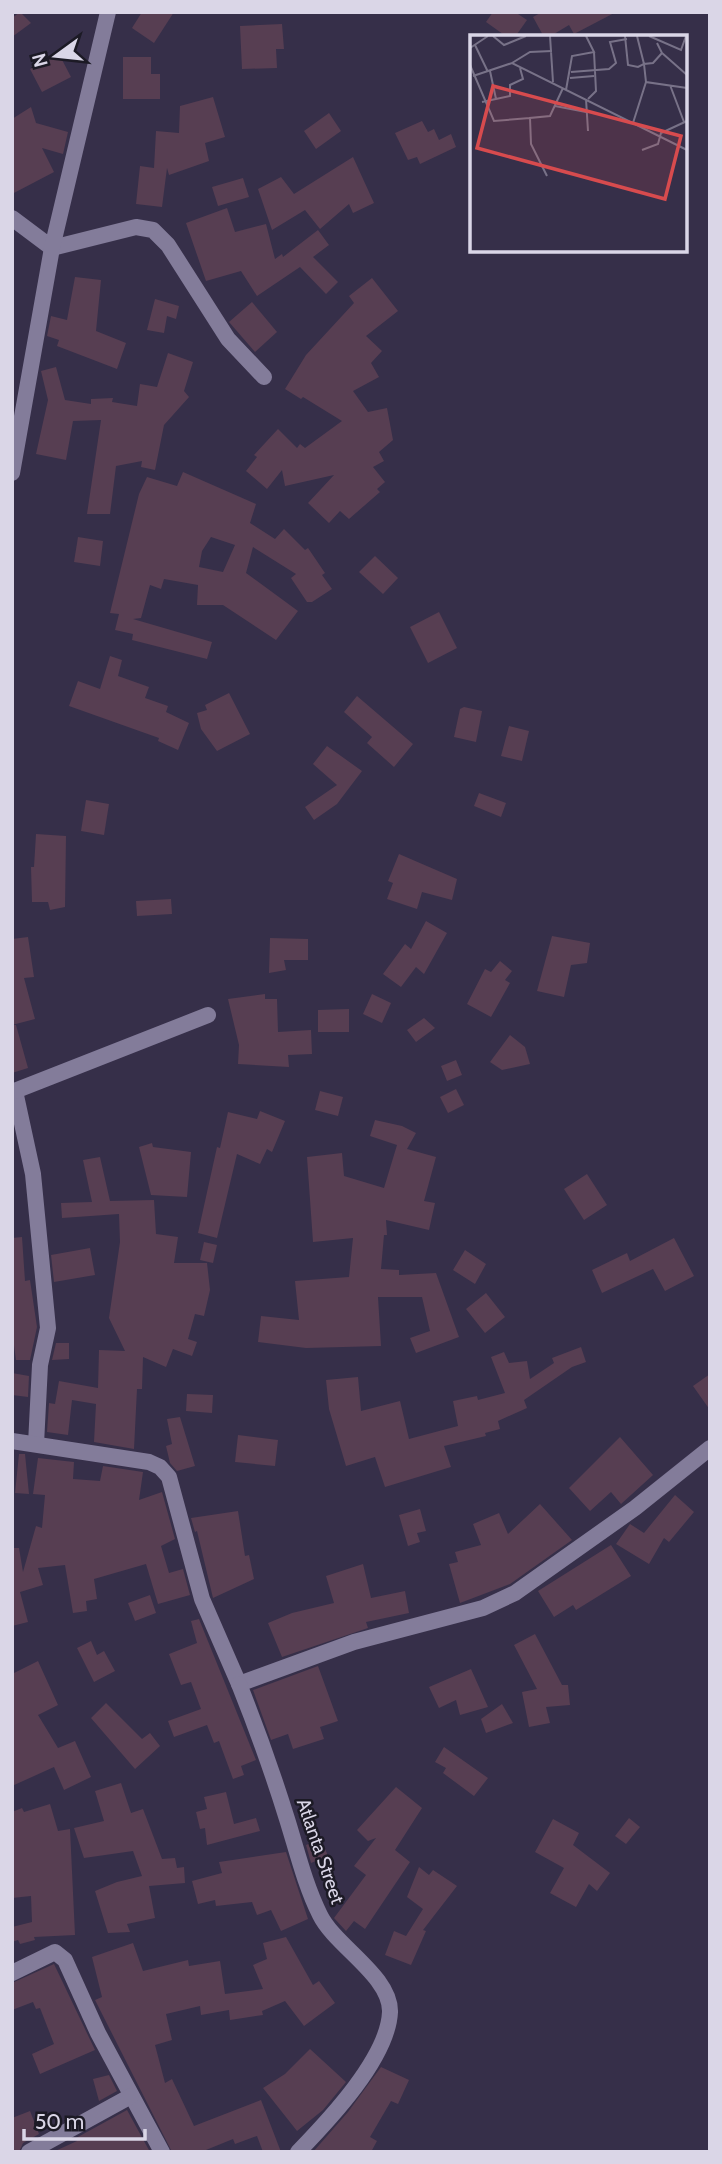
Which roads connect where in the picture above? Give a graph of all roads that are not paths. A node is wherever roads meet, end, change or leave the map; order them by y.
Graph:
1 (107, 12) edge
2 (12, 218) edge
3 (52, 248) junction
4 (264, 377) dead end
5 (12, 473) edge
6 (208, 1015) dead end
7 (14, 1091) edge
8 (12, 1441) edge
9 (36, 1444) junction
10 (710, 1448) edge
11 (239, 1684) junction
12 (12, 1973) edge
13 (131, 2096) junction
14 (29, 2152) edge
15 (162, 2152) edge
16 (298, 2152) edge

1 - 3 street
2 - 3 street
3 - 4 street
3 - 5 street
6 - 7 street
7 - 9 street
8 - 9 street, Atlanta Street
9 - 11 street, Atlanta Street
10 - 11 street
11 - 16 street, Atlanta Street
12 - 13 street
13 - 14 street
13 - 15 street

